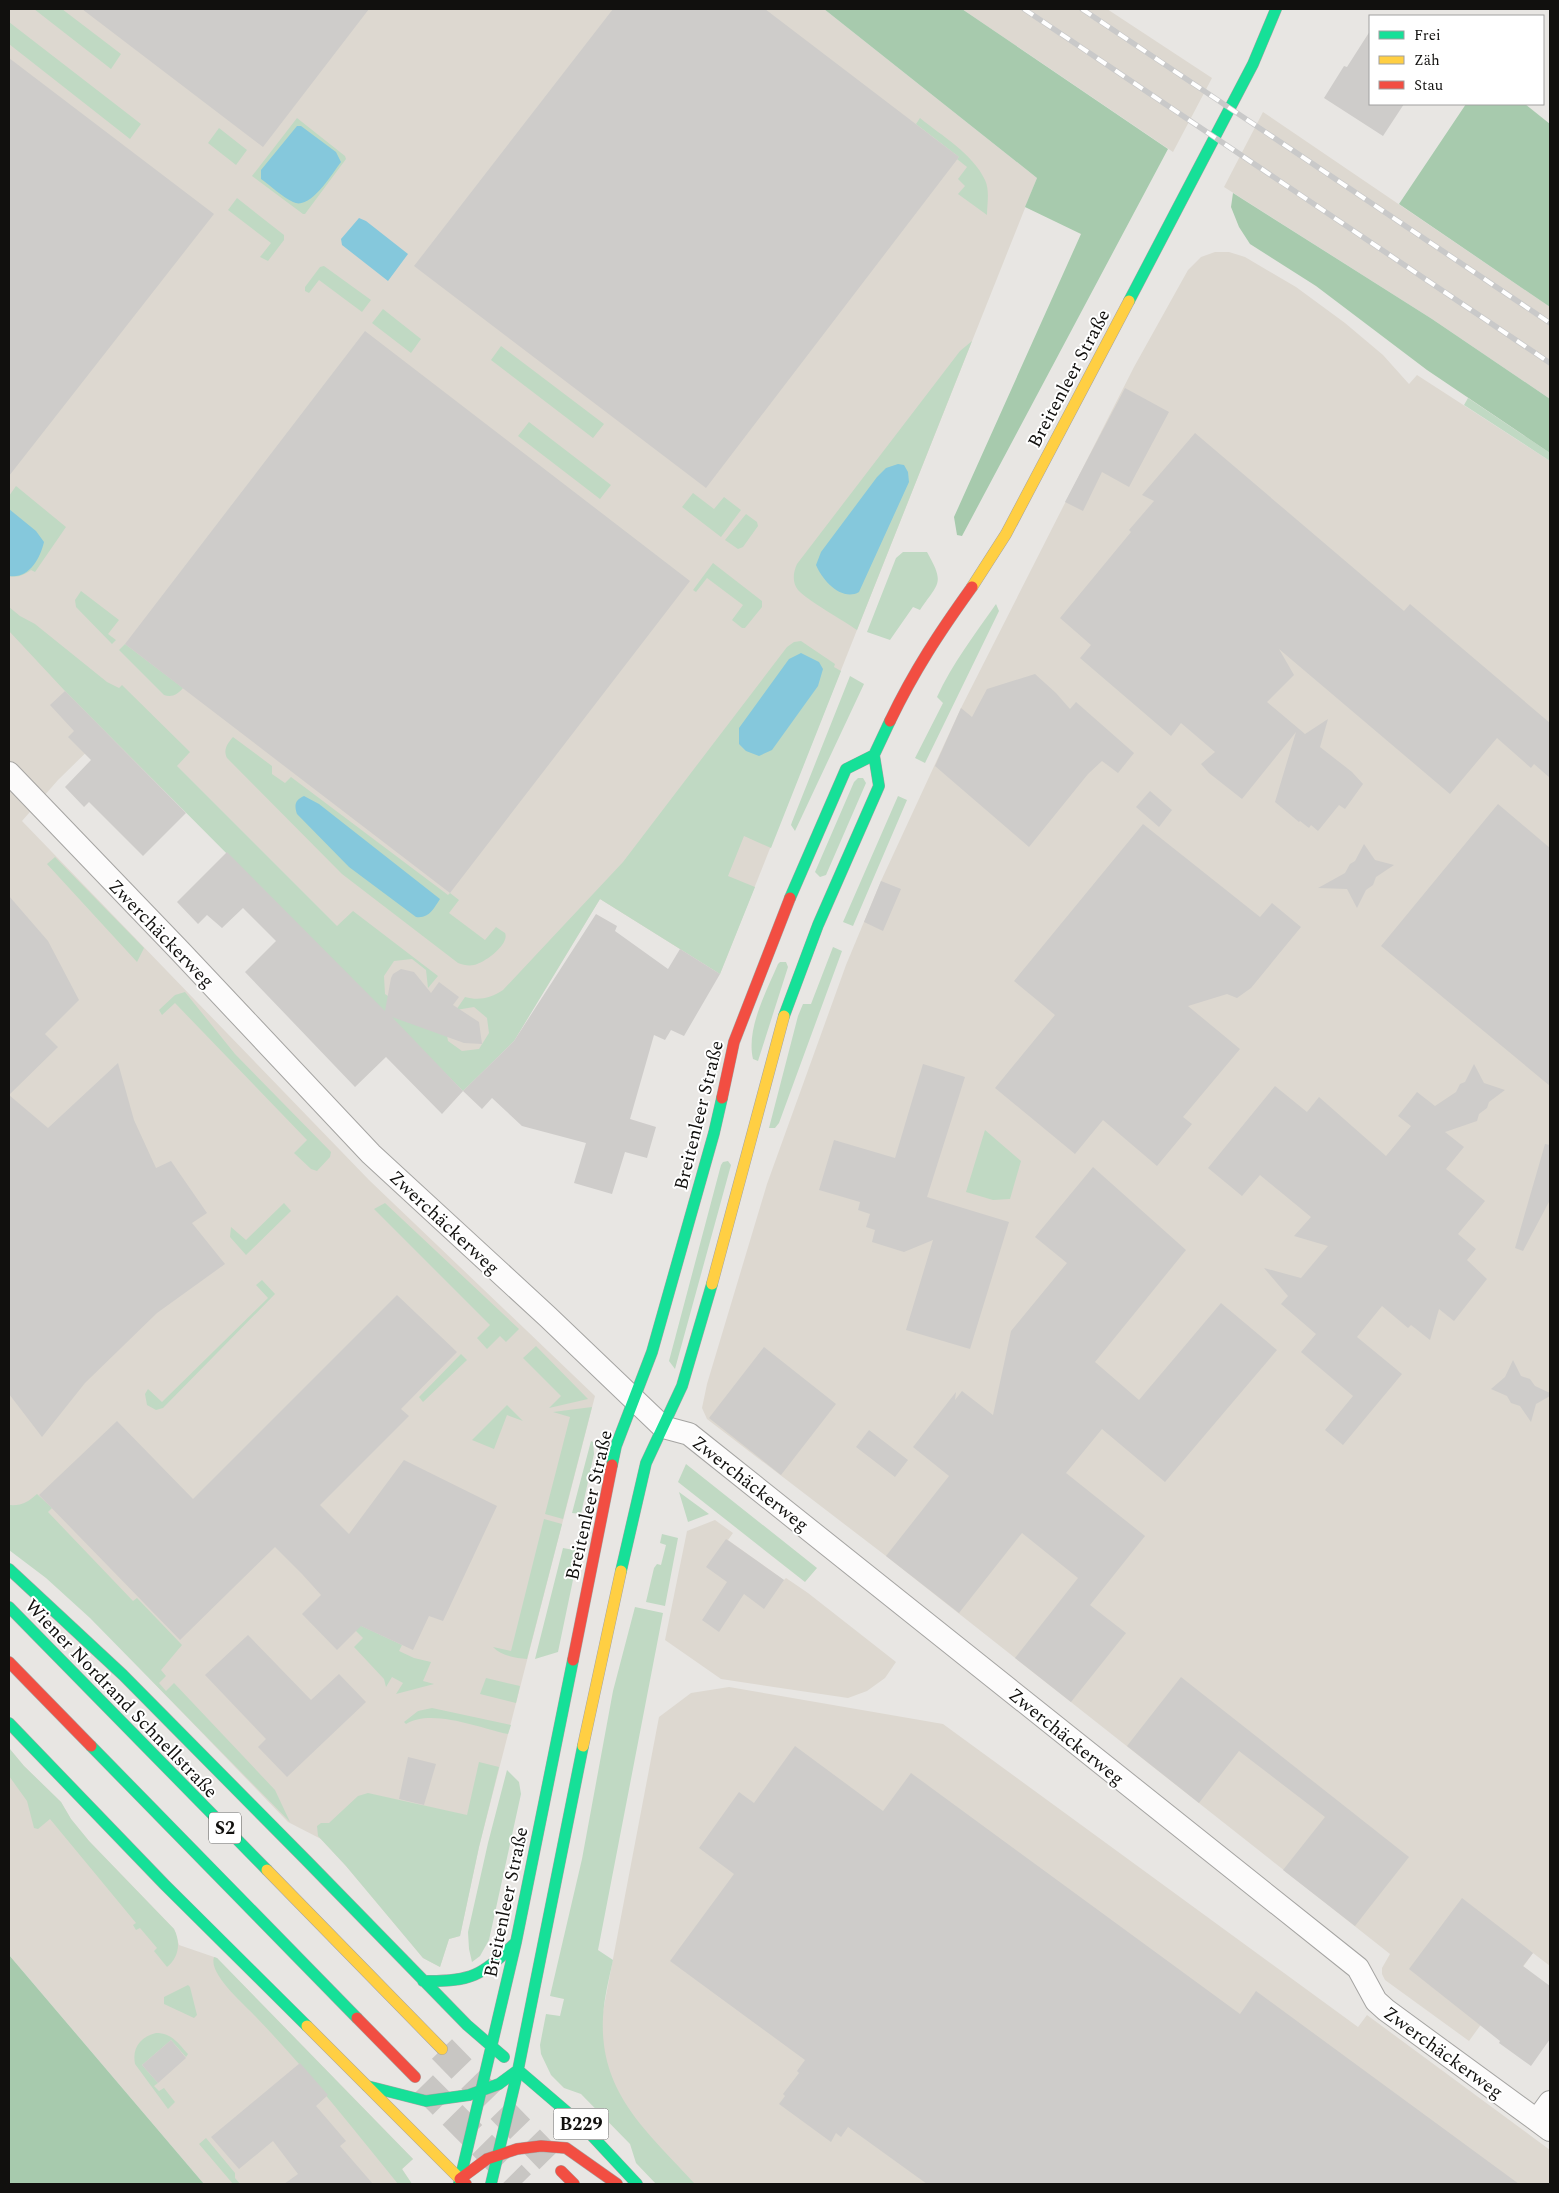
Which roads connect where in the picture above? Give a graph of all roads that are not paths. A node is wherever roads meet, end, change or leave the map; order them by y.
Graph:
1 (1276, 9) edge
2 (874, 755) junction
3 (9, 773) edge
4 (634, 1399) junction
5 (663, 1427) junction
6 (9, 1569) edge
7 (9, 1607) edge
8 (9, 1662) edge
9 (9, 1723) edge
10 (516, 1942) junction
11 (423, 1981) junction
12 (491, 2046) junction
13 (442, 2049) tunnel mouth
14 (518, 2070) junction
15 (415, 2077) tunnel mouth
16 (366, 2085) junction
17 (481, 2090) junction
18 (1546, 2117) edge
19 (498, 2154) junction
20 (561, 2171) tunnel mouth
21 (462, 2182) edge
22 (491, 2184) edge
23 (574, 2184) edge
24 (617, 2184) edge
25 (637, 2184) edge

1 - 2 main road, Breitenleer Straße
2 - 4 main road, Breitenleer Straße
2 - 5 main road
3 - 4 street, Zwerchäckerweg
4 - 5 street, Zwerchäckerweg
4 - 10 main road, Breitenleer Straße
5 - 14 main road
5 - 18 street, Zwerchäckerweg
6 - 11 main road
7 - 13 main road, Wiener Nordrand Schnellstraße / S2
8 - 15 main road, S2
9 - 16 main road
10 - 11 main road
10 - 12 main road, Breitenleer Straße
11 - 12 main road
12 - 14 main road
12 - 17 main road, Breitenleer Straße
14 - 17 main road
14 - 19 main road
14 - 25 main road, B229
16 - 17 main road
16 - 21 main road
17 - 21 main road, Breitenleer Straße
19 - 21 main road
19 - 22 main road
19 - 24 main road
20 - 23 main road

